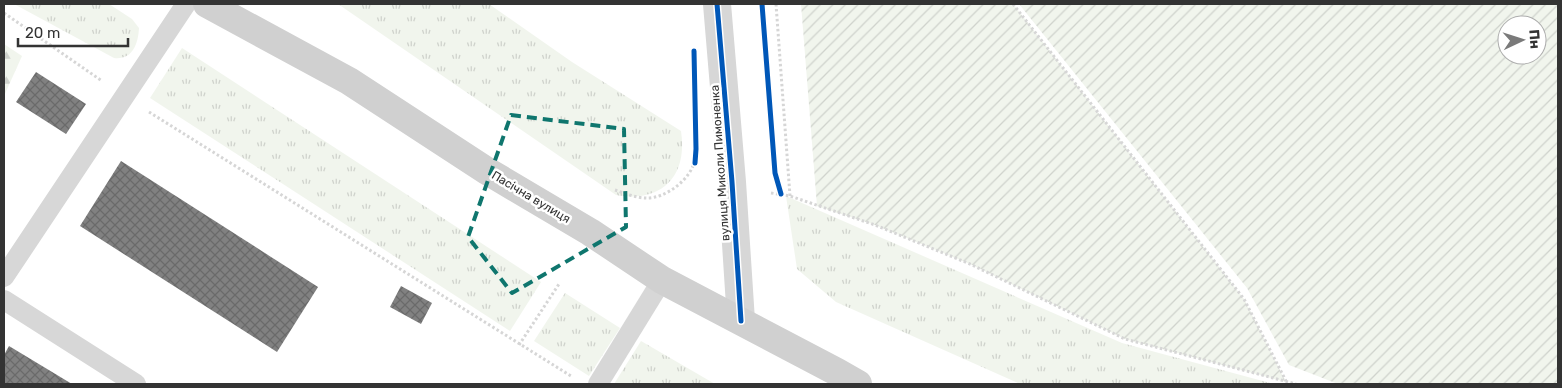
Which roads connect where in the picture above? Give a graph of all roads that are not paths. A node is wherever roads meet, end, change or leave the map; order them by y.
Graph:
1 (186, 4) edge
2 (207, 4) edge
3 (717, 4) edge
4 (4, 277) edge
5 (662, 280) junction
6 (4, 300) edge
7 (741, 321) junction
8 (136, 384) edge
9 (598, 384) edge
10 (858, 384) edge

1 - 4 lane
2 - 5 main road, Пасічна вулиця
3 - 7 street, вулиця Миколи Пимоненка
5 - 7 main road, Пасічна вулиця
5 - 9 lane
6 - 8 lane
7 - 10 main road, Пасічна вулиця

